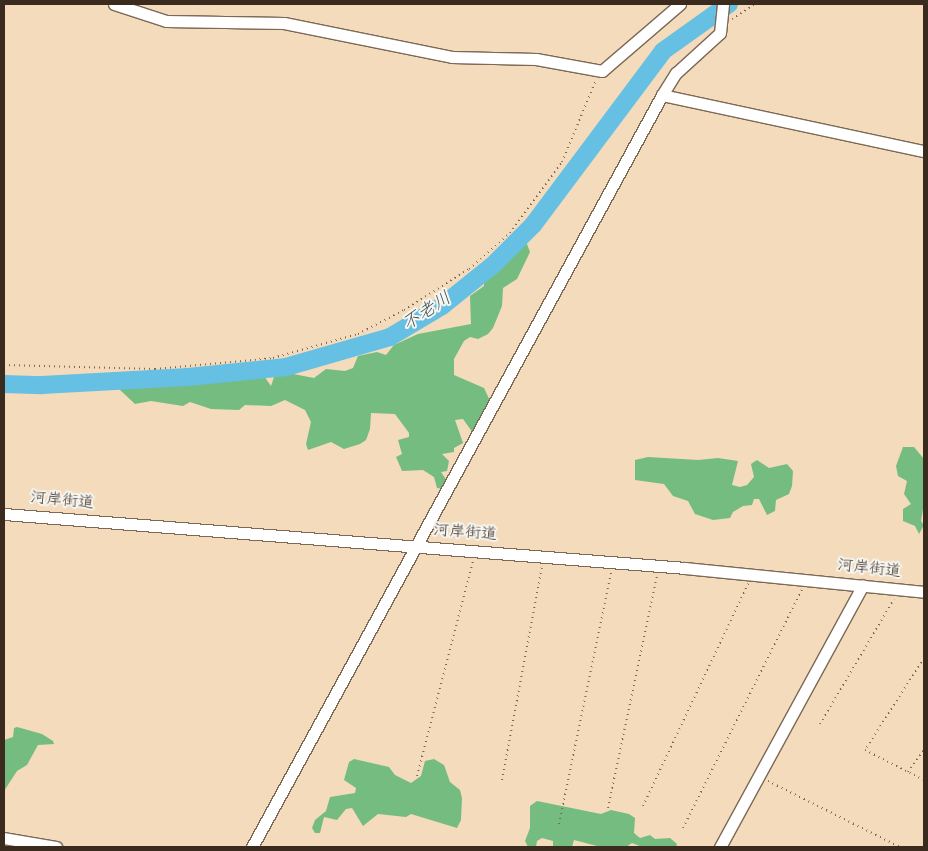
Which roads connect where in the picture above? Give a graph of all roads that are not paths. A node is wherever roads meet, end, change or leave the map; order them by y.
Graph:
1 (114, 4) edge
2 (680, 4) edge
3 (723, 4) edge
4 (662, 95) junction
5 (924, 151) edge
6 (4, 514) edge
7 (417, 547) junction
8 (863, 586) junction
9 (924, 592) edge
10 (4, 838) edge
11 (56, 847) edge
12 (252, 847) edge
13 (720, 847) edge

1 - 2 street
3 - 4 street
4 - 5 street
4 - 7 street
6 - 7 street, 河岸街道
7 - 8 street, 河岸街道
7 - 12 street
8 - 9 street, 河岸街道
8 - 13 street
10 - 11 street

